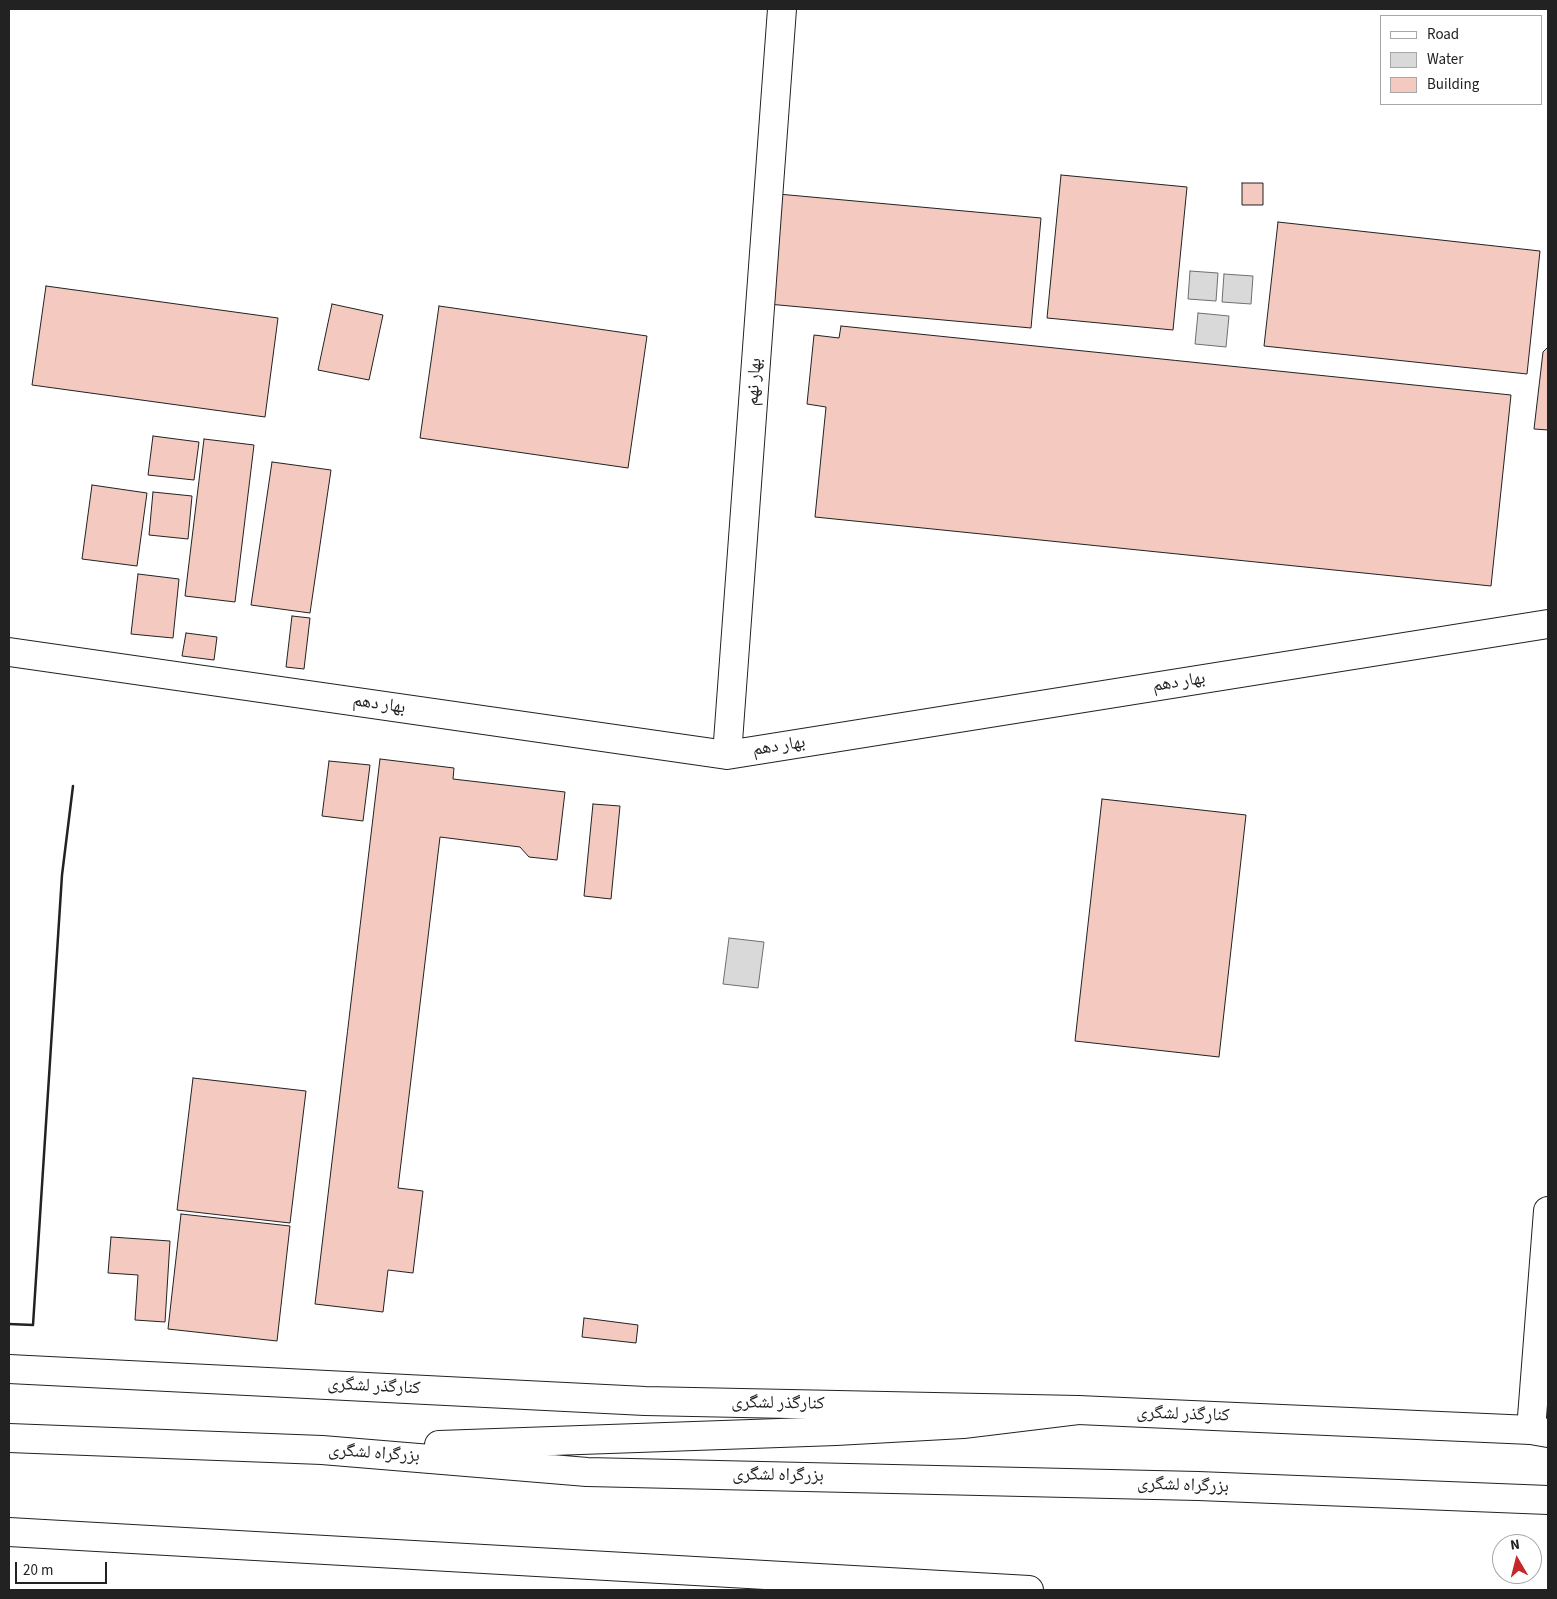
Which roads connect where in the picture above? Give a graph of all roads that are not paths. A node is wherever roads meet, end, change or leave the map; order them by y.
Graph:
1 (782, 9) edge
2 (1548, 624) edge
3 (9, 652) edge
4 (727, 755) junction
5 (1548, 1211) edge
6 (9, 1369) edge
7 (1078, 1410) junction
8 (1540, 1431) edge
9 (9, 1438) edge
10 (322, 1450) junction
11 (1548, 1500) edge
12 (9, 1532) edge
13 (1029, 1590) edge

1 - 4 main road, بهار نهم
2 - 4 main road, بهار دهم
3 - 4 main road, بهار دهم
5 - 8 main road
6 - 7 main road, کنارگذر لشگری
7 - 8 main road, کنارگذر لشگری
7 - 10 main road
9 - 10 main road, بزرگراه لشگری
10 - 11 main road, بزرگراه لشگری
12 - 13 main road

